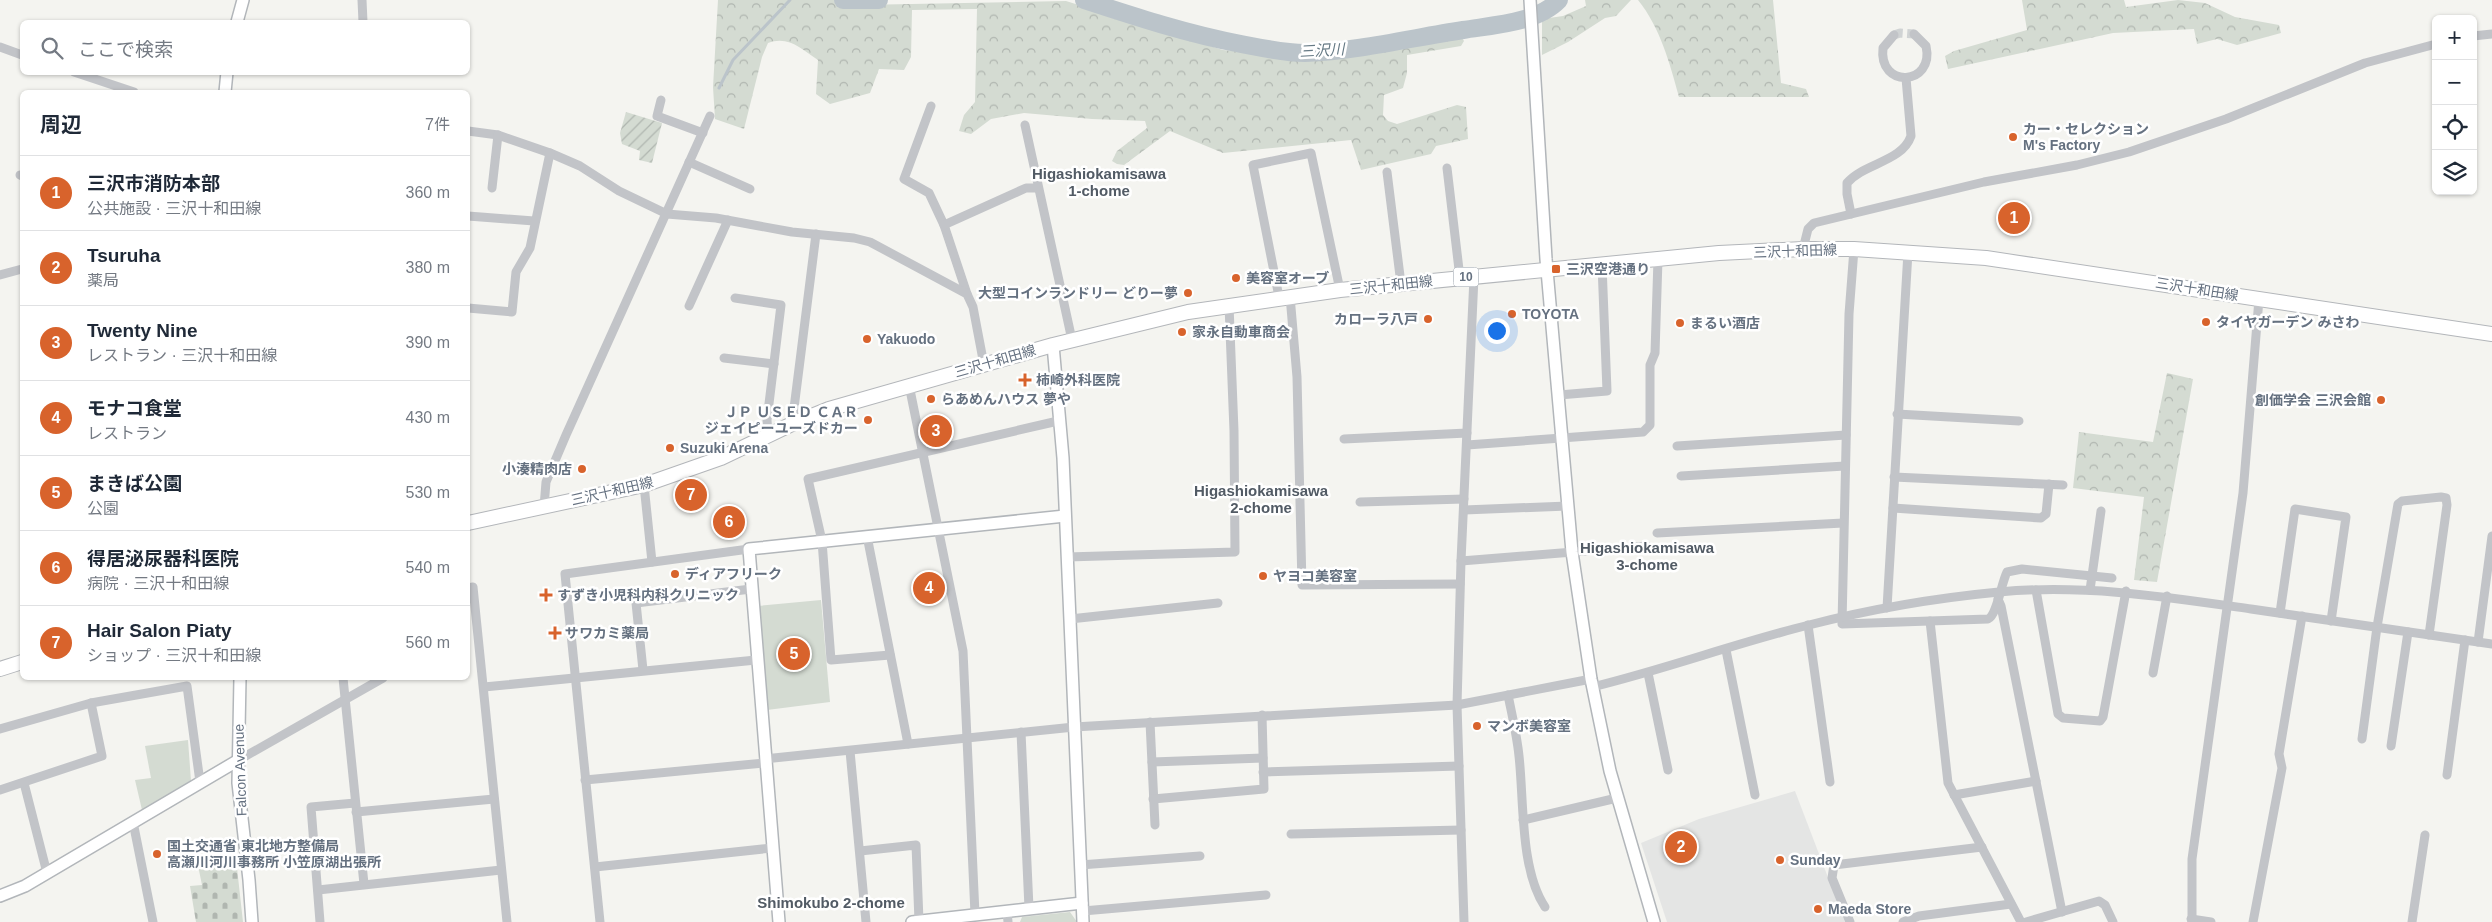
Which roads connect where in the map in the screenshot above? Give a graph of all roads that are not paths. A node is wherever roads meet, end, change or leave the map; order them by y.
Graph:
1 (243, 0) edge
2 (362, 0) edge
3 (1530, 1) edge
4 (238, 20) edge
5 (363, 20) edge
6 (1914, 34) dead end
7 (2492, 34) edge
8 (1894, 35) dead end
9 (2477, 36) edge
10 (2432, 45) edge
11 (0, 47) edge
12 (20, 54) edge
13 (81, 75) edge
14 (227, 75) edge
15 (1906, 78) junction
16 (117, 90) edge
17 (225, 90) edge
18 (660, 100) dead end
19 (932, 106) dead end
20 (710, 116) dead end
21 (1025, 125) dead end
22 (470, 131) edge
23 (703, 132) junction
24 (498, 135) junction
25 (550, 152) junction
26 (689, 162) junction
27 (1447, 168) dead end
28 (1387, 172) dead end
29 (492, 188) dead end
30 (1038, 188) junction
31 (750, 189) dead end
32 (667, 214) junction
33 (1851, 214) junction
34 (470, 216) edge
35 (728, 220) junction
36 (534, 221) junction
37 (944, 225) junction
38 (816, 234) junction
39 (1803, 249) junction
40 (1854, 249) junction
41 (1908, 252) junction
42 (1658, 258) junction
43 (1602, 264) junction
44 (20, 270) edge
45 (1548, 270) junction
46 (0, 275) edge
47 (1467, 277) junction
48 (1401, 284) junction
49 (1340, 290) junction
50 (968, 294) junction
51 (1285, 296) junction
52 (735, 298) dead end
53 (2259, 299) junction
54 (1229, 305) junction
55 (689, 306) dead end
56 (470, 308) edge
57 (2492, 334) edge
58 (1072, 340) junction
59 (1053, 345) junction
60 (724, 358) dead end
61 (774, 364) junction
62 (984, 365) junction
63 (909, 385) junction
64 (1559, 395) junction
65 (1897, 414) junction
66 (1058, 421) junction
67 (2019, 421) dead end
68 (792, 424) junction
69 (1467, 433) junction
70 (768, 435) junction
71 (1846, 435) junction
72 (1344, 439) dead end
73 (1562, 439) junction
74 (1467, 445) junction
75 (1677, 446) dead end
76 (922, 453) junction
77 (1845, 466) junction
78 (1681, 476) dead end
79 (1894, 477) junction
80 (2049, 484) junction
81 (644, 485) junction
82 (2064, 485) dead end
83 (1464, 499) junction
84 (1360, 502) dead end
85 (1568, 506) junction
86 (544, 507) junction
87 (1893, 508) junction
88 (1464, 510) junction
89 (2101, 512) dead end
90 (1065, 516) junction
91 (470, 523) edge
92 (1843, 523) junction
93 (939, 529) junction
94 (1656, 533) dead end
95 (867, 536) junction
96 (2492, 536) edge
97 (822, 541) junction
98 (1647, 546) dead end
99 (749, 549) junction
100 (1572, 552) junction
101 (1067, 558) junction
102 (1461, 560) junction
103 (652, 562) junction
104 (2090, 576) junction
105 (2112, 578) dead end
106 (1460, 584) junction
107 (470, 588) edge
108 (751, 589) junction
109 (2036, 590) junction
110 (2090, 590) junction
111 (2126, 591) junction
112 (1998, 595) junction
113 (2166, 596) junction
114 (1218, 603) dead end
115 (2227, 606) junction
116 (1887, 608) junction
117 (2280, 613) junction
118 (476, 614) junction
119 (2302, 616) junction
120 (470, 618) edge
121 (1842, 618) junction
122 (1070, 619) junction
123 (2331, 620) junction
124 (1930, 621) junction
125 (1808, 625) junction
126 (2377, 627) junction
127 (2408, 632) junction
128 (2429, 635) junction
129 (2465, 640) junction
130 (2478, 642) junction
131 (2492, 644) edge
132 (1726, 650) junction
133 (890, 655) junction
134 (756, 660) junction
135 (20, 663) edge
136 (0, 670) edge
137 (643, 670) junction
138 (1648, 673) junction
139 (2153, 673) dead end
140 (576, 678) junction
141 (240, 680) edge
142 (343, 680) edge
143 (380, 680) edge
144 (1592, 683) junction
145 (484, 687) junction
146 (1508, 695) junction
147 (345, 701) junction
148 (91, 703) junction
149 (1458, 705) junction
150 (1262, 715) junction
151 (1150, 722) junction
152 (1074, 727) junction
153 (0, 729) edge
154 (1021, 732) junction
155 (967, 737) junction
156 (2362, 739) dead end
157 (908, 744) junction
158 (2391, 746) dead end
159 (850, 751) junction
160 (1263, 758) junction
161 (237, 761) junction
162 (764, 761) junction
163 (1152, 762) junction
164 (1459, 766) junction
165 (1668, 770) dead end
166 (1263, 772) junction
167 (2447, 775) dead end
168 (585, 780) junction
169 (2036, 781) junction
170 (200, 782) junction
171 (1830, 782) dead end
172 (24, 783) junction
173 (0, 790) edge
174 (1755, 795) dead end
175 (1954, 795) junction
176 (1617, 798) junction
177 (494, 800) junction
178 (1153, 800) junction
179 (355, 808) junction
180 (1522, 820) junction
181 (133, 822) junction
182 (1155, 825) dead end
183 (1461, 830) junction
184 (1290, 834) dead end
185 (2425, 835) dead end
186 (1982, 847) junction
187 (772, 848) junction
188 (860, 851) junction
189 (1200, 856) dead end
190 (1080, 865) junction
191 (595, 867) junction
192 (501, 870) junction
193 (47, 873) junction
194 (364, 884) junction
195 (318, 890) junction
196 (1266, 895) dead end
197 (0, 896) edge
198 (2011, 904) junction
199 (1544, 907) dead end
200 (1029, 908) junction
201 (1083, 912) edge
202 (2062, 912) junction
203 (974, 914) junction
204 (1008, 916) edge
205 (2192, 920) edge
206 (153, 922) edge
207 (252, 922) edge
208 (320, 922) edge
209 (506, 922) edge
210 (600, 922) edge
211 (779, 922) edge
212 (866, 922) edge
213 (916, 922) edge
214 (1464, 922) edge
215 (1654, 922) edge
216 (1850, 922) edge
217 (1903, 922) edge
218 (2021, 922) edge
219 (2026, 922) edge
220 (2113, 922) edge
221 (2211, 922) edge
222 (2253, 922) edge
223 (2412, 922) edge

1 - 4 street
2 - 5 street
3 - 45 street
6 - 15 street
7 - 9 street
8 - 15 street
10 - 33 street
11 - 12 street
13 - 16 street
14 - 17 street
15 - 33 street
18 - 23 street
19 - 37 street
20 - 23 street
21 - 30 street
22 - 24 street
23 - 26 street
24 - 25 street
24 - 29 street
25 - 32 street
25 - 36 street
26 - 31 street
26 - 32 street
27 - 47 street
28 - 48 street
30 - 37 street
30 - 58 street
32 - 35 street
32 - 86 street
33 - 39 street
34 - 36 street
35 - 38 street
35 - 55 street
36 - 56 street
37 - 50 street
38 - 50 street
38 - 68 street
39 - 40 main road, 三沢十和田線 / 10
39 - 42 main road, 三沢十和田線 / 10
40 - 41 main road, 三沢十和田線 / 10
40 - 71 street
41 - 53 main road, 三沢十和田線 / 10
41 - 65 street
42 - 43 main road, 三沢十和田線 / 10
42 - 73 street
43 - 45 main road, 三沢十和田線 / 10
43 - 64 street
44 - 46 street
45 - 47 main road, 三沢十和田線 / 10
45 - 64 street
47 - 48 main road, 三沢十和田線 / 10
47 - 69 street
48 - 49 main road, 三沢十和田線 / 10
49 - 51 main road, 三沢十和田線 / 10
49 - 51 street
50 - 62 street
51 - 54 main road, 三沢十和田線 / 10
51 - 106 street
52 - 61 street
53 - 57 main road, 三沢十和田線 / 10
53 - 115 street
54 - 58 main road, 三沢十和田線 / 10
54 - 101 street
58 - 59 main road, 三沢十和田線 / 10
59 - 62 main road, 三沢十和田線 / 10
59 - 66 street
60 - 61 street
61 - 70 street
62 - 63 main road, 三沢十和田線 / 10
63 - 68 main road, 三沢十和田線 / 10
63 - 76 street
64 - 73 street
65 - 67 street
65 - 79 street
66 - 76 street
66 - 90 street
68 - 70 main road, 三沢十和田線 / 10
69 - 72 street
69 - 74 street
70 - 81 main road, 三沢十和田線 / 10
71 - 75 street
71 - 77 street
73 - 74 street
73 - 85 street
74 - 83 street
76 - 93 street
76 - 97 street
77 - 78 street
77 - 92 street
79 - 80 street
79 - 87 street
80 - 82 street
80 - 87 street
81 - 86 main road, 三沢十和田線 / 10
81 - 103 street
83 - 84 street
83 - 88 street
85 - 88 street
85 - 100 street
86 - 91 main road, 三沢十和田線 / 10
87 - 116 street
88 - 102 street
89 - 104 street
90 - 93 street
90 - 101 street
92 - 94 street
92 - 121 street
93 - 95 street
93 - 155 street
95 - 97 street
95 - 133 street
96 - 130 street
97 - 99 street
97 - 133 street
98 - 100 street
99 - 103 street
99 - 108 street
100 - 102 street
100 - 144 street
101 - 122 street
102 - 106 street
103 - 140 street
104 - 105 street
104 - 110 street
104 - 112 street
106 - 149 street
107 - 118 street
108 - 134 street
108 - 137 street
109 - 110 street
109 - 111 street
109 - 112 street
110 - 111 street
111 - 113 street
112 - 116 street
112 - 124 street
112 - 169 street
113 - 115 street
113 - 139 street
114 - 122 street
115 - 117 street
115 - 205 street
116 - 121 street
117 - 119 street
117 - 123 street
118 - 120 street
118 - 145 street
119 - 123 street
119 - 222 street
121 - 124 street
121 - 125 street
122 - 152 street
123 - 126 street
124 - 175 street
125 - 132 street
125 - 171 street
126 - 127 street
126 - 128 street
126 - 156 street
127 - 128 street
127 - 158 street
128 - 129 street
129 - 130 street
129 - 167 street
130 - 131 street
132 - 138 street
132 - 174 street
133 - 157 street
134 - 137 street
134 - 162 street
135 - 136 main road
137 - 140 street
138 - 144 street
138 - 165 street
140 - 145 street
140 - 168 street
141 - 161 street, Falcon Avenue
142 - 147 street
143 - 147 street
144 - 146 street
144 - 176 street
145 - 177 street
146 - 149 street
146 - 180 street
147 - 161 street
147 - 179 street
148 - 153 street
148 - 170 street
148 - 172 street
149 - 150 street
149 - 164 street
150 - 151 street
150 - 160 street
151 - 152 street
151 - 163 street
152 - 154 street
152 - 190 street
154 - 155 street
154 - 200 street
155 - 157 street
155 - 203 street
157 - 159 street
159 - 162 street
159 - 188 street
160 - 163 street
160 - 166 street
161 - 170 street
161 - 207 street, Falcon Avenue
162 - 168 street
162 - 187 street
163 - 178 street
164 - 166 street
164 - 183 street
166 - 178 street
168 - 191 street
169 - 175 street
169 - 202 street
170 - 181 street
172 - 173 street
172 - 193 street
175 - 186 street
176 - 180 street
176 - 215 street
177 - 179 street
177 - 192 street
178 - 182 street
179 - 194 street
179 - 195 street
180 - 199 street
181 - 193 street
181 - 206 street
183 - 184 street
183 - 214 street
185 - 223 street
186 - 198 street
186 - 216 street
187 - 191 street
187 - 211 street
188 - 212 street
188 - 213 street
189 - 190 street
190 - 201 street
191 - 210 street
192 - 194 street
192 - 209 street
193 - 197 street
194 - 195 street
195 - 208 street
196 - 201 street
198 - 217 street
198 - 218 street
200 - 201 street
200 - 204 street
202 - 219 street
202 - 220 street
203 - 204 street
203 - 213 street
205 - 221 street

